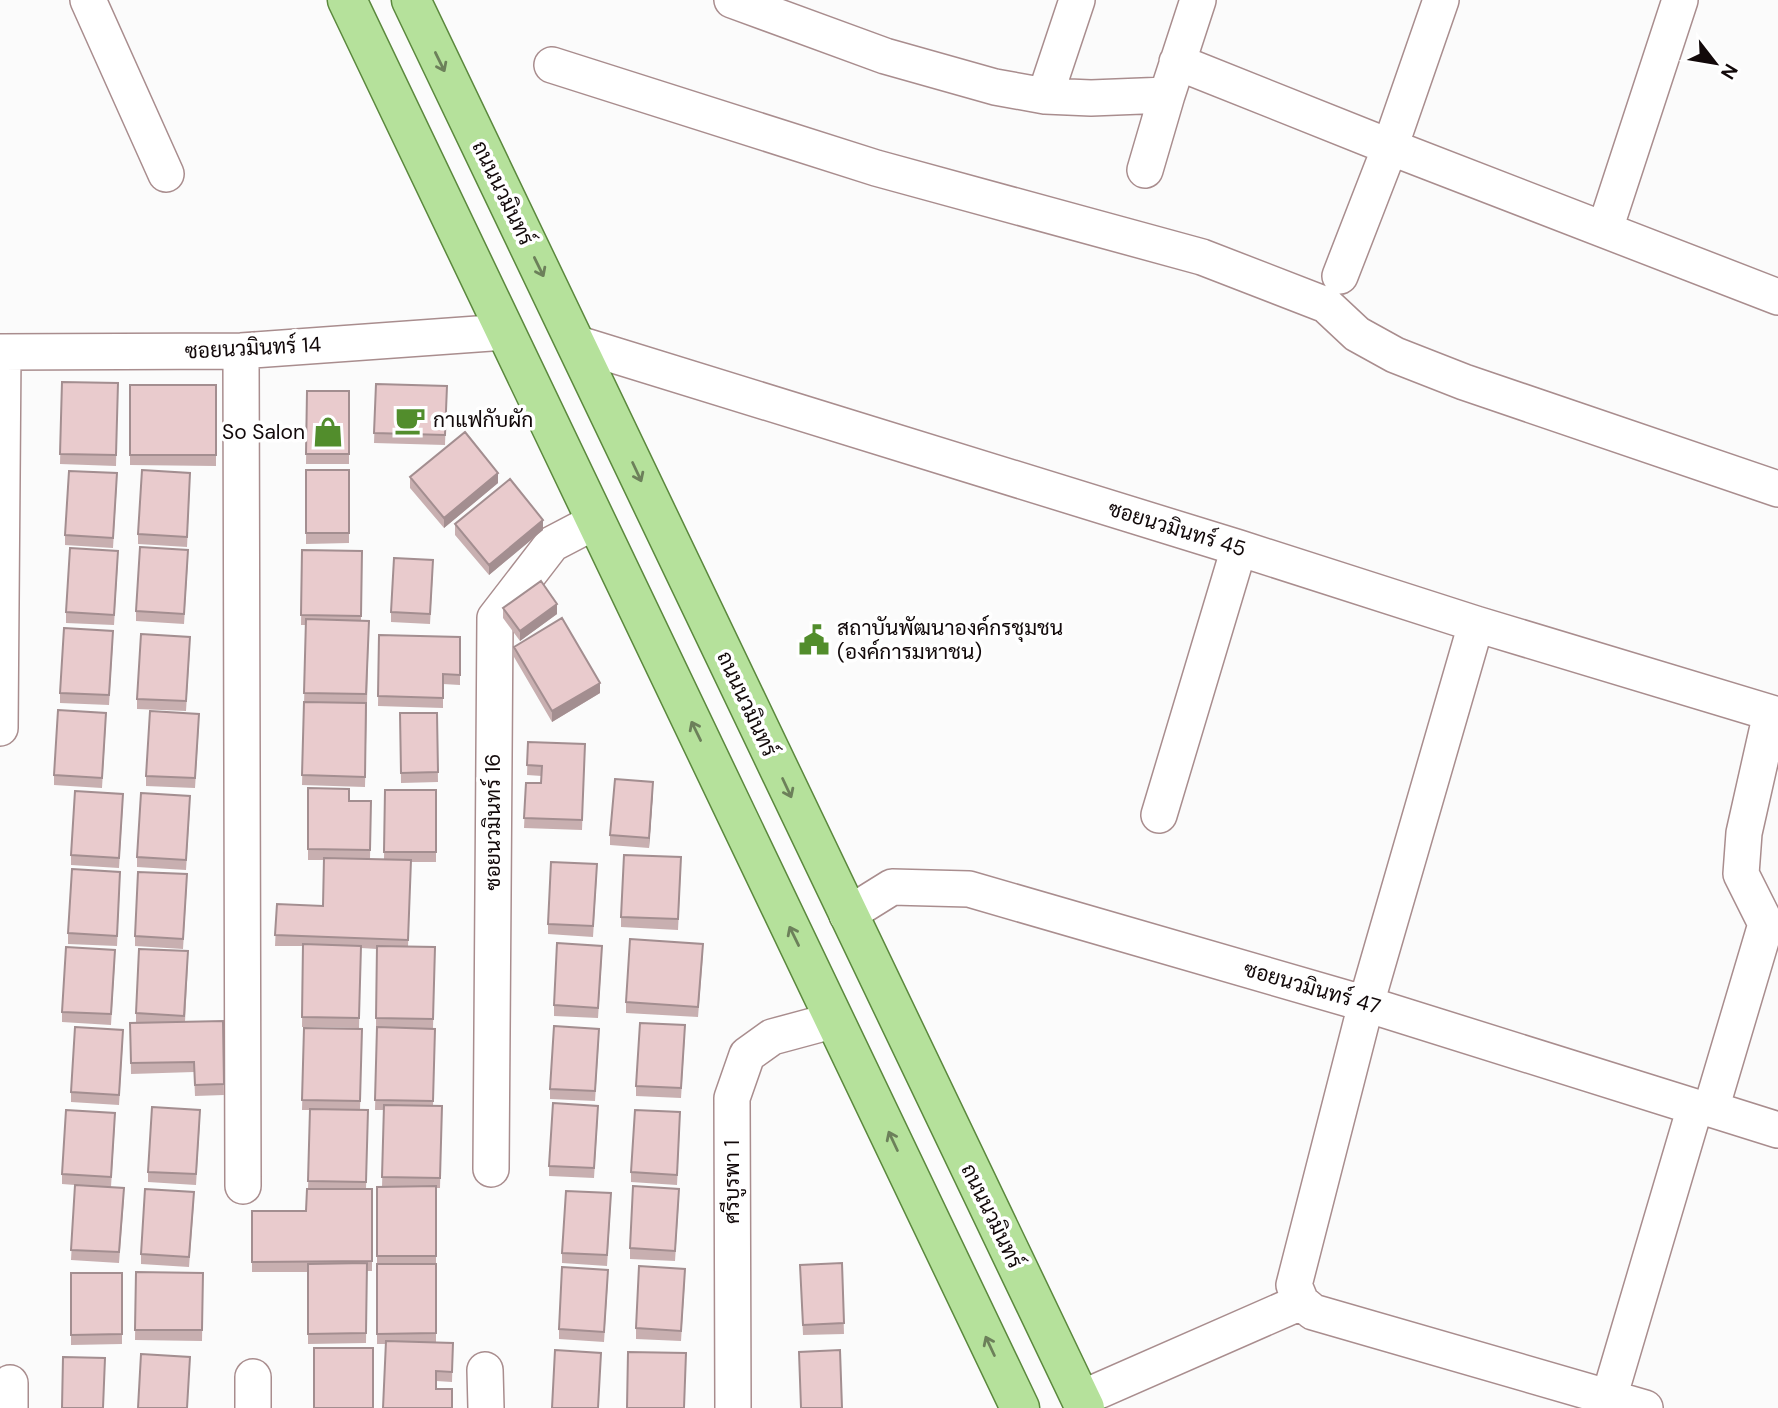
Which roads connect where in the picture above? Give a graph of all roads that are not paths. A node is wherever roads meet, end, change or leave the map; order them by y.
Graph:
1 (88, 0) edge
2 (347, 0) edge
3 (411, 0) edge
4 (732, 0) edge
5 (1077, 0) edge
6 (1198, 0) edge
7 (1441, 0) edge
8 (1680, 0) edge
9 (1177, 62) junction
10 (552, 65) dead end
11 (1167, 95) junction
12 (1045, 96) junction
13 (1390, 147) junction
14 (1145, 170) dead end
15 (166, 174) dead end
16 (1605, 229) junction
17 (1340, 276) dead end
18 (1778, 297) edge
19 (505, 332) junction
20 (575, 343) junction
21 (241, 351) junction
22 (1, 352) edge
23 (1778, 489) edge
24 (596, 521) junction
25 (1239, 548) junction
26 (1476, 624) junction
27 (1775, 714) edge
28 (0, 728) edge
29 (1159, 816) dead end
30 (848, 915) junction
31 (1366, 1004) junction
32 (835, 1020) junction
33 (1703, 1108) junction
34 (1778, 1130) edge
35 (491, 1169) dead end
36 (243, 1186) dead end
37 (1301, 1302) junction
38 (485, 1370) dead end
39 (1608, 1402) edge
40 (1082, 1403) edge
41 (486, 1408) edge
42 (733, 1408) edge
43 (1020, 1408) edge
44 (1645, 1408) edge

1 - 15 street
2 - 19 main road
3 -> 20 main road, ถนนนวมินทร์
4 - 12 street
5 - 12 street
6 - 9 street
7 - 13 street
8 - 16 street
9 - 11 street
9 - 13 street
10 - 23 street
11 - 12 street
11 - 14 street
13 - 16 street
13 - 17 street
16 - 18 street
19 - 21 street, ซอยนวมินทร์ 14
19 - 24 main road
20 - 25 street, ซอยนวมินทร์ 45
20 -> 30 main road, ถนนนวมินทร์
21 - 22 street, ซอยนวมินทร์ 14
21 - 36 street
22 - 28 street
32 -> 24 main road
24 - 35 street, ซอยนวมินทร์ 16
25 - 26 street, ซอยนวมินทร์ 45
25 - 29 street
26 - 27 street, ซอยนวมินทร์ 45
26 - 31 street
27 - 33 street
30 - 31 street, ซอยนวมินทร์ 47
30 - 40 main road, ถนนนวมินทร์
31 - 33 street, ซอยนวมินทร์ 47
31 - 37 street
32 - 42 street, ศรีบูรพา 1
43 -> 32 main road
33 - 34 street, ซอยนวมินทร์ 47
33 - 39 street
37 - 39 street
37 - 40 street
38 - 41 street
39 - 44 street

